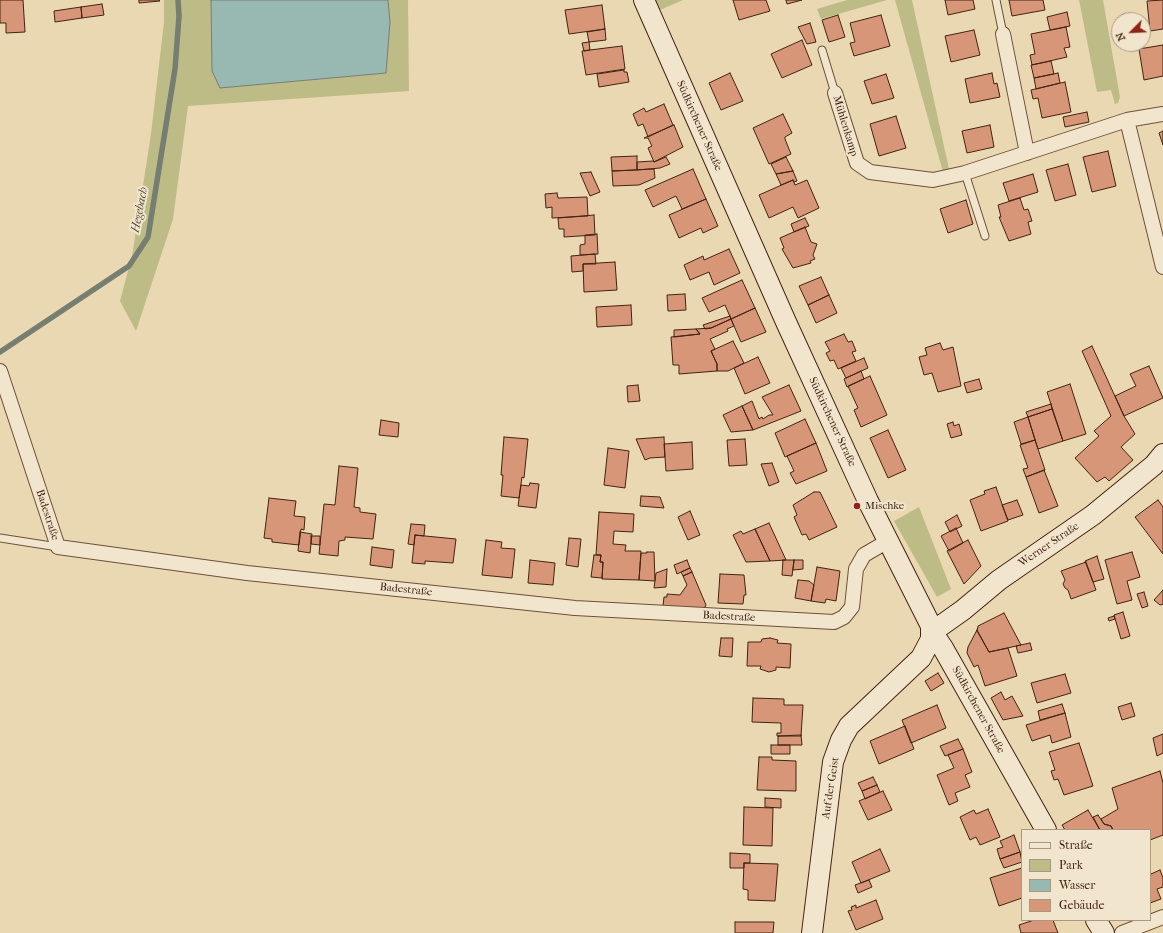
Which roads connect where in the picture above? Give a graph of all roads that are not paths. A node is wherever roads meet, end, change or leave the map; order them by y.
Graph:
1 (644, 0) edge
2 (996, 0) edge
3 (1003, 34) joint
4 (822, 50) dead end
5 (835, 93) joint
6 (1163, 114) edge
7 (1127, 120) junction
8 (1027, 153) junction
9 (965, 173) junction
10 (985, 236) dead end
11 (1163, 267) edge
12 (0, 371) edge
13 (1160, 465) edge
14 (0, 538) edge
15 (888, 541) junction
16 (58, 547) junction
17 (932, 632) junction
18 (1045, 829) edge
19 (1163, 916) edge
20 (1097, 921) edge
21 (1151, 921) edge
22 (1151, 921) edge
23 (812, 933) edge
24 (1104, 933) edge
25 (1122, 933) edge

1 - 15 street, Südkirchener Straße
2 - 3 lane
3 - 8 street
4 - 5 lane, Mühlenkamp
5 - 9 street, Mühlenkamp
6 - 7 street, Mühlenkamp
7 - 8 street, Mühlenkamp
7 - 11 street
8 - 9 street, Mühlenkamp
9 - 10 lane
12 - 16 street, Badestraße
13 - 17 street, Werner Straße
14 - 16 lane
15 - 16 street, Badestraße
15 - 17 street, Südkirchener Straße
17 - 18 street, Südkirchener Straße
17 - 23 street, Auf der Geist
19 - 21 street
20 - 24 street
22 - 25 street

